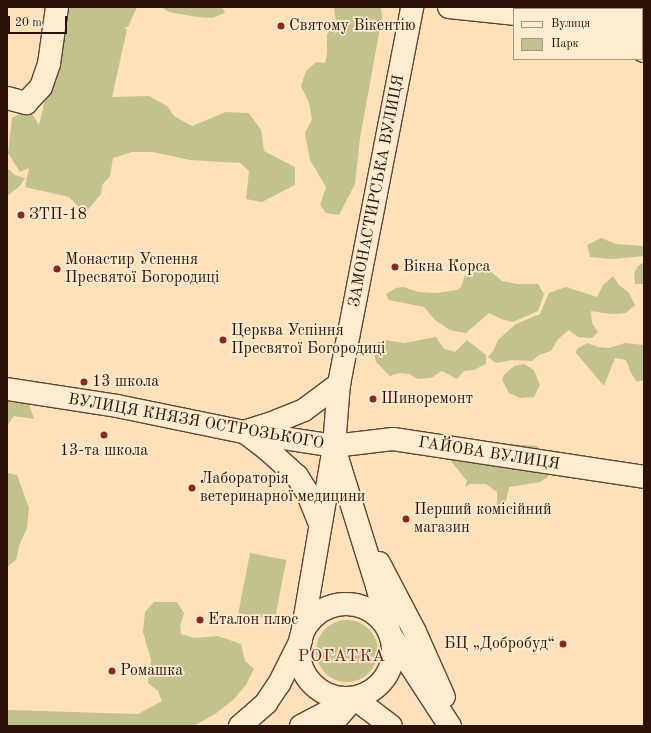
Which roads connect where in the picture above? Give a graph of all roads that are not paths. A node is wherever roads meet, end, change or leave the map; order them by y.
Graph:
1 (57, 7) edge
2 (412, 7) edge
3 (449, 7) edge
4 (513, 14) edge
5 (7, 98) edge
6 (339, 384) junction
7 (7, 389) edge
8 (244, 432) junction
9 (334, 446) junction
10 (644, 477) edge
11 (320, 524) junction
12 (358, 526) junction
13 (390, 634) junction
14 (301, 640) junction
15 (354, 698) junction
16 (240, 726) edge
17 (301, 726) edge
18 (330, 726) edge
19 (391, 726) edge
20 (450, 726) edge
21 (456, 726) edge

1 - 5 main road
2 - 6 main road, ЗАМОНАСТИРСЬКА ВУЛИЦЯ
3 - 4 main road
6 - 8 main road
6 - 9 main road, ЗАМОНАСТИРСЬКА ВУЛИЦЯ
7 - 8 main road, ВУЛИЦЯ КНЯЗЯ ОСТРОЗЬКОГО
8 - 9 main road, ВУЛИЦЯ КНЯЗЯ ОСТРОЗЬКОГО
8 - 11 main road
9 - 10 main road, ГАЙОВА ВУЛИЦЯ
9 - 11 main road, ВУЛИЦЯ КНЯЗЯ ОСТРОЗЬКОГО
9 - 12 main road
11 - 14 main road, ВУЛИЦЯ КНЯЗЯ ОСТРОЗЬКОГО
12 - 13 main road
12 - 21 main road
13 - 14 main road
13 - 15 main road
13 - 20 main road
14 - 15 main road
14 - 16 main road
15 - 17 main road
15 - 18 main road
15 - 19 main road

